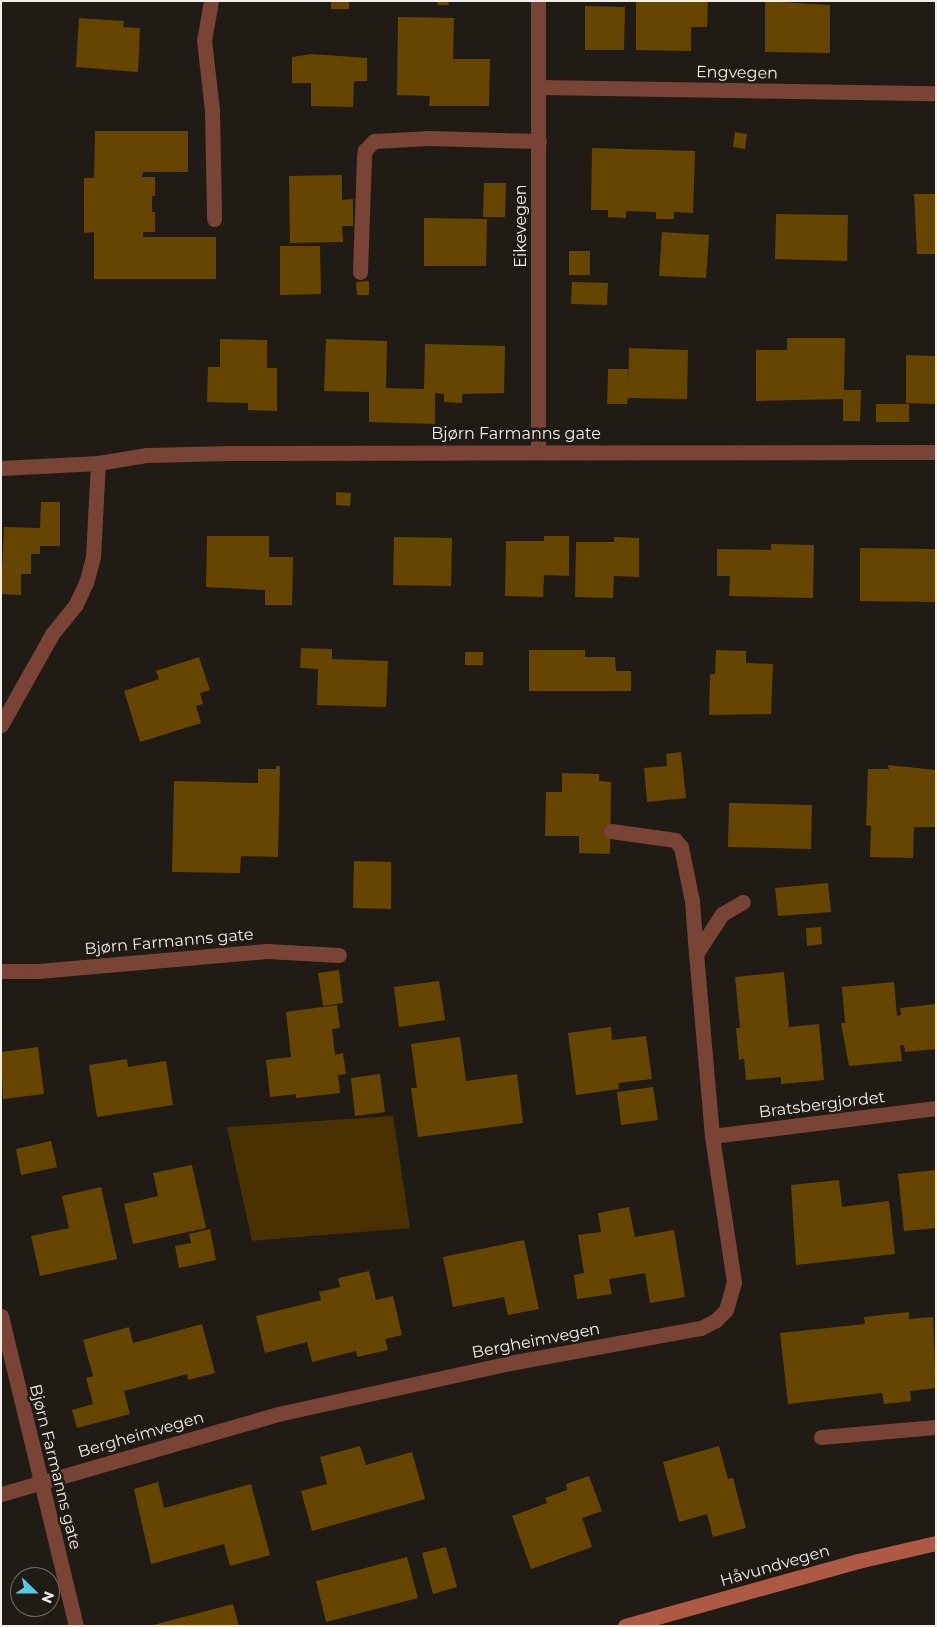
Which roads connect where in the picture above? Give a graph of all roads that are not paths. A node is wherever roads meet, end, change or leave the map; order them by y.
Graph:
1 (211, 1) edge
2 (538, 1) edge
3 (538, 87) junction
4 (936, 94) edge
5 (539, 141) junction
6 (214, 219) dead end
7 (360, 272) dead end
8 (538, 451) junction
9 (936, 452) edge
10 (98, 462) junction
11 (1, 468) edge
12 (1, 725) edge
13 (611, 831) dead end
14 (743, 902) dead end
15 (696, 954) junction
16 (339, 955) dead end
17 (1, 971) edge
18 (936, 1108) edge
19 (712, 1136) junction
20 (1, 1316) edge
21 (936, 1427) edge
22 (821, 1436) dead end
23 (41, 1482) junction
24 (1, 1494) edge
25 (936, 1544) edge
26 (76, 1626) edge
27 (625, 1626) edge

1 - 6 street
2 - 3 street, Eikevegen
3 - 4 street, Engvegen
3 - 5 street, Eikevegen
5 - 7 street
5 - 8 street, Eikevegen
8 - 9 street, Bjørn Farmanns gate
8 - 10 street, Bjørn Farmanns gate
10 - 11 street, Bjørn Farmanns gate
10 - 12 street
13 - 15 street, Bergheimvegen
14 - 15 street
15 - 19 street, Bergheimvegen
16 - 17 street, Bjørn Farmanns gate
18 - 19 street, Bratsbergjordet
19 - 23 street, Bergheimvegen
20 - 23 street, Bjørn Farmanns gate
21 - 22 street
23 - 24 street, Bergheimvegen
23 - 26 street, Bjørn Farmanns gate
25 - 27 main road, Håvundvegen

